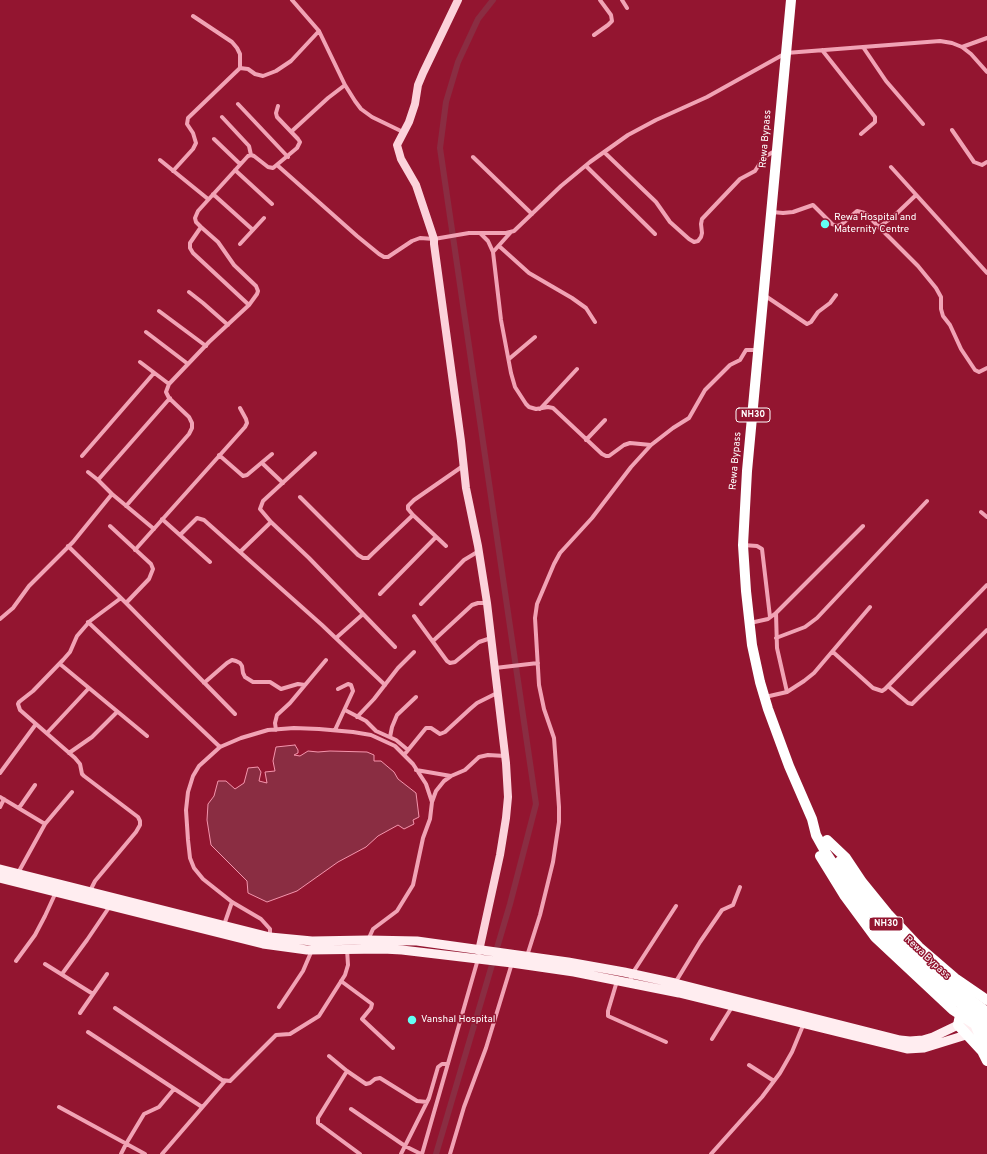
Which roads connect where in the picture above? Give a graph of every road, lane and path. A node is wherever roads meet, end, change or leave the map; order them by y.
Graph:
1 (292, 0) edge
2 (458, 0) edge
3 (600, 0) edge
4 (622, 0) edge
5 (791, 0) edge
6 (627, 8) dead end
7 (193, 16) dead end
8 (319, 31) junction
9 (594, 35) dead end
10 (987, 38) edge
11 (864, 47) junction
12 (962, 47) junction
13 (822, 50) junction
14 (786, 53) junction
15 (240, 68) junction
16 (987, 72) edge
17 (345, 85) junction
18 (238, 104) dead end
19 (278, 106) dead end
20 (222, 116) dead end
21 (923, 124) dead end
22 (952, 130) dead end
23 (292, 131) junction
24 (403, 132) junction
25 (861, 134) dead end
26 (214, 139) dead end
27 (777, 150) junction
28 (604, 152) junction
29 (251, 155) junction
30 (288, 157) junction
31 (473, 157) dead end
32 (160, 160) dead end
33 (987, 162) edge
34 (240, 164) junction
35 (277, 165) junction
36 (586, 166) junction
37 (891, 167) dead end
38 (235, 170) junction
39 (173, 171) junction
40 (213, 194) junction
41 (916, 195) junction
42 (208, 199) junction
43 (272, 204) dead end
44 (772, 212) junction
45 (532, 214) junction
46 (264, 218) dead end
47 (201, 227) junction
48 (879, 227) junction
49 (253, 230) junction
50 (511, 232) junction
51 (480, 233) junction
52 (655, 234) dead end
53 (437, 238) junction
54 (240, 244) dead end
55 (498, 246) junction
56 (493, 252) junction
57 (987, 273) edge
58 (189, 292) dead end
59 (764, 295) junction
60 (836, 295) dead end
61 (249, 304) junction
62 (160, 311) dead end
63 (595, 322) dead end
64 (228, 325) junction
65 (146, 332) dead end
66 (535, 337) dead end
67 (206, 346) junction
68 (758, 350) junction
69 (509, 359) junction
70 (140, 362) dead end
71 (188, 364) junction
72 (987, 368) edge
73 (577, 369) dead end
74 (154, 373) junction
75 (169, 384) junction
76 (170, 398) junction
77 (240, 408) dead end
78 (539, 409) junction
79 (605, 420) dead end
80 (586, 440) junction
81 (651, 446) junction
82 (315, 453) dead end
83 (272, 454) dead end
84 (219, 455) junction
85 (82, 456) dead end
86 (262, 462) junction
87 (463, 466) junction
88 (88, 472) dead end
89 (98, 480) junction
90 (283, 483) junction
91 (112, 494) junction
92 (300, 497) dead end
93 (927, 501) dead end
94 (126, 506) junction
95 (981, 512) dead end
96 (413, 515) junction
97 (987, 517) edge
98 (162, 519) junction
99 (271, 522) junction
100 (110, 526) dead end
101 (863, 526) dead end
102 (154, 529) junction
103 (181, 534) junction
104 (436, 537) junction
105 (743, 545) junction
106 (68, 546) junction
107 (446, 546) dead end
108 (135, 550) junction
109 (479, 551) junction
110 (240, 552) junction
111 (210, 562) dead end
112 (987, 585) edge
113 (380, 594) dead end
114 (121, 598) junction
115 (126, 603) junction
116 (487, 603) junction
117 (421, 604) dead end
118 (870, 607) dead end
119 (776, 613) junction
120 (363, 614) junction
121 (414, 616) dead end
122 (770, 617) junction
123 (0, 619) edge
124 (88, 622) junction
125 (749, 623) junction
126 (987, 630) edge
127 (336, 638) junction
128 (491, 638) junction
129 (776, 638) junction
130 (433, 642) junction
131 (395, 647) dead end
132 (414, 652) dead end
133 (833, 652) junction
134 (326, 660) dead end
135 (538, 663) junction
136 (60, 664) junction
137 (497, 668) junction
138 (204, 683) junction
139 (305, 685) junction
140 (385, 685) junction
141 (888, 686) junction
142 (89, 688) junction
143 (338, 689) dead end
144 (786, 692) junction
145 (497, 693) junction
146 (416, 697) dead end
147 (764, 697) junction
148 (345, 710) junction
149 (117, 712) junction
150 (235, 714) dead end
151 (357, 717) junction
152 (36, 724) junction
153 (276, 730) junction
154 (335, 730) junction
155 (46, 733) junction
156 (147, 736) dead end
157 (390, 737) junction
158 (220, 746) junction
159 (408, 750) junction
160 (69, 753) junction
161 (404, 755) junction
162 (505, 756) junction
163 (416, 770) junction
164 (0, 773) edge
165 (451, 776) junction
166 (35, 785) dead end
167 (72, 792) dead end
168 (2, 798) edge
169 (432, 802) junction
170 (0, 807) edge
171 (19, 808) junction
172 (812, 820) junction
173 (45, 824) junction
174 (816, 835) junction
175 (827, 840) junction
176 (839, 867) junction
177 (0, 869) edge
178 (17, 873) junction
179 (0, 878) edge
180 (740, 887) dead end
181 (56, 892) junction
182 (90, 892) junction
183 (232, 902) junction
184 (113, 903) junction
185 (676, 906) dead end
186 (221, 927) junction
187 (270, 937) junction
188 (368, 940) junction
189 (347, 949) junction
190 (312, 950) junction
191 (482, 955) junction
192 (527, 957) junction
193 (511, 960) junction
194 (16, 961) dead end
195 (45, 964) dead end
196 (62, 974) junction
197 (107, 974) dead end
198 (631, 978) junction
199 (618, 980) junction
200 (342, 981) junction
201 (675, 983) junction
202 (975, 992) junction
203 (94, 994) junction
204 (987, 1001) edge
205 (733, 1006) junction
206 (280, 1007) dead end
207 (115, 1008) dead end
208 (987, 1012) edge
209 (80, 1013) dead end
210 (960, 1015) junction
211 (805, 1020) junction
212 (987, 1022) edge
213 (958, 1025) junction
214 (979, 1030) edge
215 (88, 1032) dead end
216 (966, 1035) junction
217 (712, 1039) dead end
218 (666, 1042) dead end
219 (987, 1045) edge
220 (393, 1048) dead end
221 (329, 1056) dead end
222 (987, 1061) edge
223 (448, 1064) junction
224 (749, 1064) dead end
225 (347, 1071) junction
226 (225, 1081) junction
227 (774, 1081) junction
228 (174, 1089) junction
229 (427, 1102) junction
230 (59, 1107) dead end
231 (202, 1107) junction
232 (351, 1109) dead end
233 (126, 1144) junction
234 (405, 1146) junction
235 (121, 1154) edge
236 (145, 1154) edge
237 (162, 1154) edge
238 (360, 1154) edge
239 (400, 1154) edge
240 (421, 1154) edge
241 (450, 1154) edge
242 (711, 1154) edge

1 - 8 street
2 - 24 street
3 - 9 street
4 - 6 street
5 - 14 highway, Rewa Bypass / NH30
7 - 15 street
8 - 15 street
8 - 17 street
10 - 12 street
11 - 12 street
11 - 13 street
11 - 21 street
12 - 16 street
13 - 14 street
13 - 25 street
14 - 27 highway, Rewa Bypass / NH30
14 - 28 street
15 - 39 street
17 - 23 street
17 - 24 street
18 - 30 street
19 - 23 street
20 - 29 street
22 - 33 street
23 - 30 street
24 - 53 street
26 - 34 street
27 - 28 street
27 - 44 highway, Rewa Bypass / NH30
28 - 36 street
29 - 34 street
29 - 35 street
30 - 35 street
31 - 45 street
32 - 39 street
34 - 38 street
35 - 53 street
36 - 45 street
36 - 52 street
37 - 41 street
38 - 40 street
38 - 43 street
39 - 42 street
40 - 42 street
40 - 49 street
41 - 48 street
41 - 57 street
42 - 47 street
44 - 48 street
44 - 59 highway, Rewa Bypass / NH30
45 - 50 street
46 - 49 street
47 - 61 street
47 - 61 street
48 - 72 street
49 - 54 street
50 - 51 street
50 - 55 street
51 - 53 street
51 - 56 street
53 - 87 street
55 - 56 street
55 - 63 street
56 - 69 street
58 - 64 street
59 - 60 street
59 - 68 highway, Rewa Bypass / NH30
61 - 64 street
62 - 67 street
64 - 67 street
65 - 71 street
66 - 69 street
67 - 71 street
68 - 81 street
68 - 105 highway, Rewa Bypass / NH30
69 - 78 street
70 - 74 street
71 - 75 street
73 - 78 street
74 - 75 street
74 - 85 street
75 - 76 street
76 - 89 street
76 - 94 street
77 - 84 street
78 - 80 street
79 - 80 street
80 - 81 street
81 - 135 street
82 - 90 street
83 - 86 street
84 - 86 street
84 - 98 street
86 - 90 street
87 - 96 street
87 - 109 street
88 - 89 street
89 - 91 street
90 - 99 street
91 - 94 street
91 - 106 street
92 - 96 street
93 - 129 street
94 - 102 street
95 - 97 street
96 - 104 street
98 - 102 street
98 - 103 street
99 - 110 street
99 - 120 street
100 - 108 street
101 - 119 street
102 - 108 street
103 - 110 street
103 - 111 street
104 - 107 street
104 - 113 street
105 - 122 street
105 - 125 highway, Rewa Bypass / NH30
106 - 114 street
106 - 123 street
108 - 115 street
109 - 116 street
109 - 117 street
110 - 127 street
112 - 141 street
114 - 115 street
114 - 124 street
115 - 138 street
116 - 128 street
116 - 130 street
118 - 133 street
119 - 122 street
119 - 129 street
120 - 127 street
120 - 131 street
121 - 130 street
122 - 125 street
124 - 136 street
124 - 158 street
125 - 147 highway, Rewa Bypass / NH30
126 - 141 street
127 - 140 street
128 - 130 street
128 - 137 street
129 - 144 street
132 - 140 street
133 - 141 street
133 - 144 street
134 - 139 street
135 - 137 street
135 - 192 street
136 - 142 street
136 - 152 street
137 - 145 street
138 - 139 street
138 - 150 street
139 - 153 street
140 - 151 street
142 - 149 street
142 - 155 street
143 - 148 street
144 - 147 street
145 - 159 street
145 - 162 street
146 - 157 street
147 - 172 highway, Rewa Bypass / NH30
148 - 151 street
148 - 154 street
149 - 156 street
149 - 160 street
151 - 157 street
152 - 155 street
152 - 164 street
153 - 154 street
153 - 158 street
154 - 161 street
155 - 160 street
157 - 159 street
158 - 183 street
159 - 161 street
160 - 182 street
161 - 163 street
162 - 165 street
162 - 191 street
163 - 165 street
163 - 169 street
165 - 169 street
166 - 171 street
167 - 173 street
168 - 170 street
168 - 171 street
169 - 188 street
171 - 173 street
172 - 174 highway, Rewa Bypass / NH30
172 - 175 highway, Rewa Bypass / NH30
173 - 178 street
174 - 176 highway, Rewa Bypass / NH30
174 - 210 highway
175 - 176 highway, Rewa Bypass / NH30
175 - 202 highway
176 - 208 highway, Rewa Bypass / NH30, bridge
176 - 212 highway, Rewa Bypass / NH30, bridge
177 - 178 main road
178 - 182 main road
179 - 181 main road
180 - 201 street
181 - 184 main road
181 - 194 street
182 - 184 main road
183 - 186 street
183 - 187 street
184 - 186 main road
184 - 196 street
185 - 198 street
186 - 187 main road
186 - 190 main road
187 - 188 main road
188 - 191 main road
189 - 190 main road
189 - 191 main road
189 - 200 street
190 - 206 street
191 - 193 main road
191 - 223 street
192 - 193 main road
192 - 198 main road
193 - 199 main road
193 - 241 street
195 - 196 street
196 - 203 street
197 - 203 street
198 - 199 main road
198 - 201 main road
198 - 205 main road
199 - 218 street
200 - 220 street
200 - 226 street
201 - 211 main road
202 - 204 highway
202 - 210 highway
203 - 209 street
204 - 214 highway
205 - 211 main road
205 - 217 street
207 - 226 street
210 - 213 highway
210 - 214 highway
211 - 213 main road
211 - 216 main road
211 - 227 street
213 - 214 main road
213 - 216 highway
214 - 216 main road
214 - 219 highway
215 - 228 street
216 - 222 highway
221 - 225 street
223 - 229 street
223 - 240 street
224 - 227 street
225 - 229 street
225 - 238 street
226 - 231 street
227 - 242 street
228 - 231 street
228 - 233 street
229 - 234 street
230 - 233 street
231 - 237 street
232 - 234 street
233 - 235 street
233 - 236 street
234 - 239 street
234 - 240 street

